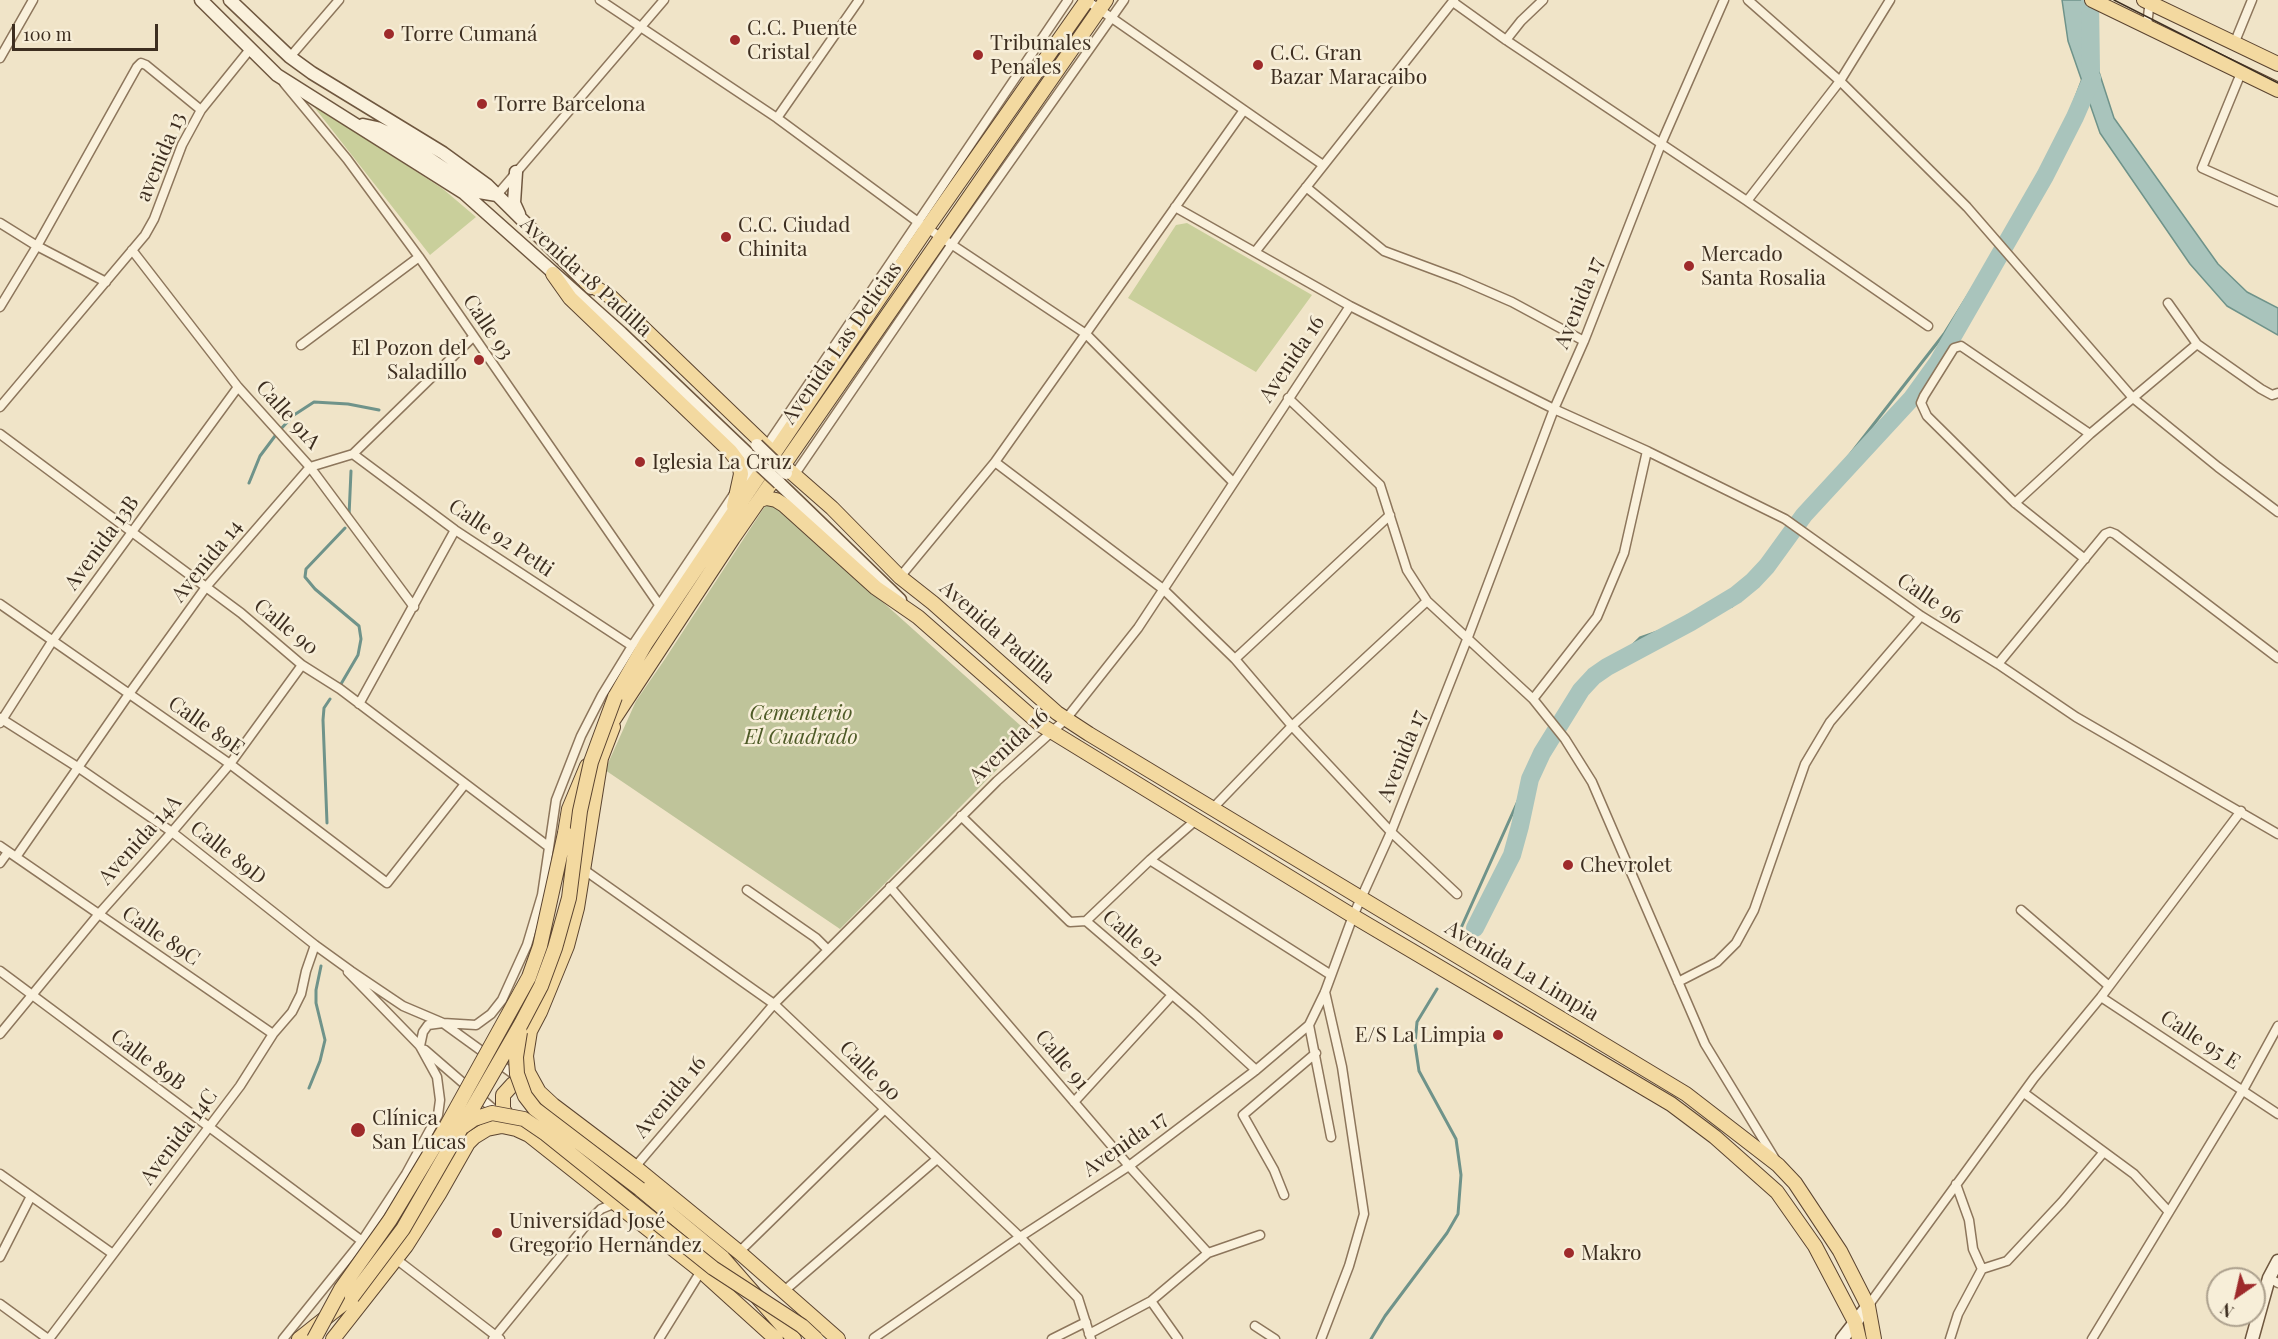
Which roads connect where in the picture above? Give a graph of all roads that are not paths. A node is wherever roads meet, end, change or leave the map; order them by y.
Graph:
1 (33, 0) edge
2 (201, 0) edge
3 (230, 0) edge
4 (339, 0) edge
5 (600, 0) edge
6 (664, 0) edge
7 (859, 0) edge
8 (1068, 0) edge
9 (1086, 0) edge
10 (1124, 0) edge
11 (1542, 0) edge
12 (1724, 0) edge
13 (1748, 0) edge
14 (1890, 0) edge
15 (2092, 0) edge
16 (2164, 0) edge
17 (2252, 0) edge
18 (1454, 1) edge
19 (2148, 1) edge
20 (1106, 9) edge
21 (2182, 19) junction
22 (2147, 26) junction
23 (641, 27) junction
24 (1506, 40) junction
25 (2234, 44) junction
26 (251, 48) junction
27 (291, 57) junction
28 (0, 58) edge
29 (2278, 64) edge
30 (2241, 73) junction
31 (277, 75) junction
32 (1840, 81) junction
33 (2278, 90) edge
34 (201, 110) junction
35 (1244, 110) junction
36 (777, 118) junction
37 (353, 122) junction
38 (1661, 144) junction
39 (1323, 165) junction
40 (516, 172) junction
41 (1306, 186) junction
42 (497, 195) junction
43 (1747, 201) junction
44 (2278, 202) edge
45 (1175, 207) junction
46 (521, 218) junction
47 (0, 223) edge
48 (923, 225) junction
49 (947, 240) junction
50 (37, 246) junction
51 (132, 250) junction
52 (1255, 252) junction
53 (419, 257) junction
54 (553, 274) junction
55 (106, 282) junction
56 (586, 282) junction
57 (2168, 303) dead end
58 (1350, 306) junction
59 (0, 307) edge
60 (1928, 326) dead end
61 (1086, 334) junction
62 (472, 337) junction
63 (1584, 341) junction
64 (2197, 344) junction
65 (301, 345) dead end
66 (658, 359) junction
67 (238, 387) junction
68 (2278, 393) edge
69 (1288, 398) junction
70 (2133, 398) junction
71 (0, 407) edge
72 (1554, 409) junction
73 (0, 434) edge
74 (2090, 434) junction
75 (770, 450) junction
76 (1647, 451) junction
77 (353, 454) junction
78 (996, 462) junction
79 (783, 465) junction
80 (310, 467) junction
81 (795, 474) junction
82 (1233, 482) junction
83 (740, 484) junction
84 (760, 500) junction
85 (2016, 503) junction
86 (2278, 512) edge
87 (1390, 515) junction
88 (730, 518) junction
89 (455, 530) junction
90 (132, 532) junction
91 (864, 556) junction
92 (2085, 559) junction
93 (900, 577) junction
94 (206, 587) junction
95 (1163, 589) junction
96 (1427, 601) junction
97 (0, 604) edge
98 (660, 606) junction
99 (414, 607) junction
100 (1921, 616) junction
101 (918, 617) junction
102 (1468, 637) junction
103 (53, 640) junction
104 (632, 646) junction
105 (2278, 658) edge
106 (1235, 659) junction
107 (1998, 664) junction
108 (302, 665) junction
109 (129, 694) junction
110 (1533, 699) junction
111 (359, 704) junction
112 (617, 714) junction
113 (1066, 719) junction
114 (1, 721) edge
115 (1292, 726) junction
116 (1051, 731) junction
117 (230, 764) junction
118 (79, 768) junction
119 (465, 784) junction
120 (1212, 809) junction
121 (2241, 811) junction
122 (961, 816) junction
123 (1196, 820) junction
124 (172, 832) junction
125 (1391, 832) junction
126 (2278, 834) edge
127 (0, 846) edge
128 (549, 847) junction
129 (8, 852) junction
130 (16, 857) junction
131 (1150, 860) junction
132 (0, 863) edge
133 (583, 869) junction
134 (890, 887) junction
135 (747, 890) dead end
136 (1457, 894) dead end
137 (1362, 899) junction
138 (2021, 910) dead end
139 (98, 915) junction
140 (1353, 916) junction
141 (1086, 921) junction
142 (315, 945) junction
143 (828, 950) junction
144 (340, 963) junction
145 (0, 971) edge
146 (1331, 975) junction
147 (1678, 982) junction
148 (2109, 986) junction
149 (1325, 992) junction
150 (32, 994) junction
151 (1172, 995) junction
152 (2101, 997) junction
153 (774, 1004) junction
154 (443, 1023) junction
155 (521, 1024) junction
156 (1309, 1024) junction
157 (2278, 1026) edge
158 (0, 1034) edge
159 (273, 1034) junction
160 (420, 1046) junction
161 (1316, 1053) junction
162 (1256, 1070) junction
163 (2243, 1090) junction
164 (539, 1092) junction
165 (2024, 1093) junction
166 (1074, 1102) junction
167 (884, 1110) junction
168 (2278, 1114) edge
169 (208, 1128) junction
170 (462, 1128) junction
171 (516, 1129) junction
172 (1331, 1137) dead end
173 (2103, 1153) junction
174 (937, 1159) junction
175 (1778, 1165) junction
176 (635, 1167) junction
177 (1129, 1167) junction
178 (0, 1174) edge
179 (1956, 1184) junction
180 (1284, 1195) dead end
181 (31, 1196) junction
182 (616, 1203) junction
183 (2169, 1212) junction
184 (1260, 1234) dead end
185 (1020, 1237) junction
186 (362, 1241) junction
187 (739, 1252) junction
188 (1208, 1253) junction
189 (113, 1254) junction
190 (0, 1257) edge
191 (396, 1259) junction
192 (2278, 1261) edge
193 (1982, 1269) junction
194 (701, 1271) junction
195 (2274, 1280) edge
196 (784, 1290) junction
197 (1151, 1301) junction
198 (0, 1304) edge
199 (1868, 1305) junction
200 (1086, 1322) junction
201 (1855, 1322) junction
202 (1255, 1326) dead end
203 (1090, 1337) edge
204 (496, 1338) edge
205 (874, 1338) edge
206 (49, 1339) edge
207 (284, 1339) edge
208 (299, 1339) edge
209 (314, 1339) edge
210 (333, 1339) edge
211 (658, 1339) edge
212 (776, 1339) edge
213 (794, 1339) edge
214 (816, 1339) edge
215 (838, 1339) edge
216 (1052, 1339) edge
217 (1178, 1339) edge
218 (1275, 1339) edge
219 (1321, 1339) edge
220 (1842, 1339) edge
221 (1859, 1339) edge
222 (1874, 1339) edge
223 (1950, 1339) edge
224 (2092, 1339) edge
225 (2252, 1339) edge

1 - 28 street
2 - 26 street, Avenida 18 Padilla
3 - 27 street, Avenida 18 Padilla
4 - 27 street
5 - 23 street
6 - 23 street
7 - 36 street
8 - 48 street, Avenida Las Delicias
9 - 20 street
9 - 48 main road, Avenida Las Delicias
10 - 20 street, Avenida Las Delicias
11 - 24 street
12 - 38 street, Avenida 17
13 - 32 street
14 - 32 street
15 - 22 main road
16 - 21 main road
17 - 25 street
18 - 24 street
18 - 39 street
19 - 21 main road
19 - 22 street
20 - 35 street
20 - 49 main road, Avenida Las Delicias
21 - 25 main road
22 - 30 main road
23 - 36 street
23 - 40 street
24 - 38 street
25 - 29 main road
26 - 31 street, Avenida 18 Padilla
26 - 34 street, avenida 13
27 - 42 street, Avenida 18 Padilla
30 - 33 main road
30 - 44 street
31 - 37 street, Avenida 18 Padilla
31 - 53 street, Calle 93
32 - 43 street
32 - 70 street
34 - 50 street
34 - 51 street, avenida 13
35 - 39 street
35 - 45 street
36 - 48 street
37 - 42 street
37 - 54 street, Avenida 18 Padilla
38 - 43 street
38 - 63 street, Avenida 17
39 - 41 street
40 - 42 street
40 - 46 street
41 - 52 street
41 - 63 street
42 - 46 street, Avenida 18 Padilla
43 - 60 street
45 - 52 street, Calle 96
45 - 61 street
46 - 56 street, Avenida 18 Padilla
47 - 50 street
48 - 49 street
48 - 75 main road, Avenida Las Delicias
49 - 61 street
49 - 79 main road, Avenida Las Delicias
49 - 81 street, Avenida Las Delicias
50 - 55 street
50 - 59 street
51 - 55 street, avenida 13
51 - 67 street, Calle 91A
52 - 58 street, Calle 96
53 - 62 street, Calle 93
53 - 65 street
54 - 66 street, Avenida 18 Padilla
54 - 83 main road
55 - 71 street
56 - 66 street, Avenida 18 Padilla
56 - 75 main road
57 - 64 street
58 - 69 street, Avenida 16
58 - 72 street, Calle 96
61 - 78 street
61 - 82 street
62 - 77 street
62 - 98 street, Calle 93
63 - 72 street, Avenida 17
64 - 68 street
64 - 70 street
66 - 91 street, Avenida 18 Padilla, bridge
67 - 80 street, Calle 91A
67 - 90 street, Avenida 13B
69 - 82 street, Avenida 16
69 - 87 street
70 - 74 street
70 - 86 street
72 - 76 street, Calle 96
72 - 102 street, Avenida 17
73 - 90 street, Calle 90
74 - 85 street
74 - 85 street
75 - 83 main road
75 - 88 main road, Avenida Las Delicias
76 - 100 street, Calle 96
76 - 110 street
77 - 80 street
77 - 89 street, Calle 92 Petti
78 - 93 street
78 - 95 street
79 - 81 main road, Avenida Padilla
79 - 84 main road, Avenida Las Delicias
80 - 94 street, Avenida 14
80 - 99 street, Calle 91A
81 - 93 main road, Avenida Padilla
82 - 95 street, Avenida 16
83 - 88 main road
83 - 98 street
84 - 101 main road, Avenida Padilla
84 - 112 main road, Avenida Las Delicias
85 - 92 street
87 - 96 street
87 - 106 street
88 - 155 main road, Avenida Las Delicias, bridge
89 - 99 street
89 - 104 street, Calle 92 Petti
90 - 94 street, Calle 90
90 - 103 street, Avenida 13B
91 - 93 street, Avenida 18 Padilla
91 - 101 street, Avenida 18 Padilla
92 - 105 street
92 - 107 street
93 - 113 main road, Avenida Padilla
94 - 108 street, Calle 90
94 - 109 street, Avenida 14
95 - 106 street
95 - 113 street, Avenida 16
96 - 102 street
96 - 115 street
97 - 103 street, Calle 89E
98 - 104 street
99 - 111 street
100 - 107 street, Calle 96
100 - 147 street
101 - 116 main road, Avenida Padilla
102 - 110 street
102 - 125 street, Avenida 17
103 - 109 street, Calle 89E
103 - 114 street, Avenida 13B
104 - 128 street
106 - 115 street
107 - 121 street, Calle 96
108 - 111 street, Calle 90
108 - 117 street, Avenida 14A
109 - 117 street, Calle 89E
109 - 118 street, Avenida 14
110 - 147 street
111 - 119 street, Calle 90
112 - 133 main road
112 - 209 main road, bridge
113 - 116 street, Avenida 16
113 - 120 main road, Avenida La Limpia
114 - 118 street, Calle 89D
115 - 120 street
115 - 125 street
116 - 122 street, Avenida 16
116 - 123 main road, Avenida La Limpia
117 - 119 street, Calle 89E
117 - 124 street, Avenida 14A
118 - 124 street, Calle 89D
118 - 130 street, Avenida 14
119 - 128 street, Calle 90
120 - 137 main road, Avenida La Limpia
121 - 126 street, Calle 96
121 - 148 street
122 - 134 street, Avenida 16
122 - 141 street, Calle 92
123 - 131 street
123 - 140 main road, Avenida La Limpia
124 - 139 street, Avenida 14A
124 - 142 street, Calle 89D
125 - 136 street
125 - 137 street, Avenida 17
127 - 129 street, Calle 89C
128 - 154 street
129 - 130 street, Calle 89C
129 - 132 street
130 - 139 street, Calle 89C
131 - 141 street
131 - 146 street
133 - 153 street, Calle 90
133 - 164 main road
134 - 143 street, Avenida 16
134 - 166 street, Calle 91
135 - 143 street
137 - 140 street, Avenida 17
137 - 175 main road, Avenida La Limpia
138 - 148 street
139 - 150 street, Avenida 14A
139 - 159 street, Calle 89C
140 - 146 street, Avenida 17
140 - 201 main road, Avenida La Limpia
141 - 151 street, Calle 92
142 - 144 street, Calle 89D
142 - 159 street, Avenida 14C
143 - 153 street, Avenida 16
144 - 154 street
144 - 160 street
145 - 150 street, Calle 89B
146 - 149 street, Avenida 17
147 - 175 street
148 - 152 street
149 - 156 street, Avenida 17
149 - 219 street
150 - 158 street, Avenida 14A
150 - 169 street, Calle 89B
151 - 162 street, Calle 92
151 - 166 street
152 - 163 street, Calle 95 E
152 - 165 street
153 - 167 street, Calle 90
153 - 176 street, Avenida 16
154 - 160 street
154 - 164 street
155 - 170 main road, Avenida Las Delicias, bridge
155 - 213 main road, bridge
156 - 161 street
156 - 162 street, Avenida 17
157 - 163 street
159 - 169 street, Avenida 14C
160 - 171 street
160 - 186 street
161 - 172 street
161 - 180 street
162 - 177 street, Avenida 17
163 - 168 street, Calle 95 E
163 - 183 street
164 - 171 main road
164 - 176 main road
165 - 173 street
165 - 179 street
166 - 177 street, Calle 91
167 - 174 street, Calle 90
167 - 187 street
169 - 186 street, Calle 89B
169 - 189 street, Avenida 14C
170 - 208 main road, Avenida Las Delicias, bridge
170 - 214 main road, bridge
171 - 182 main road
171 - 191 main road
173 - 183 street
173 - 193 street
174 - 185 street, Calle 90
174 - 196 street
175 - 199 main road, Avenida La Limpia
176 - 187 main road
177 - 185 street, Avenida 17
177 - 188 street, Calle 91
178 - 181 street
179 - 193 street
179 - 199 street
181 - 189 street
181 - 190 street
182 - 194 main road
182 - 204 street
183 - 224 street
184 - 188 street
185 - 200 street, Calle 90
185 - 205 street, Avenida 17
186 - 207 street
187 - 196 main road
188 - 197 street
189 - 206 street, Avenida 14C
191 - 204 street
191 - 210 main road
192 - 195 street
193 - 223 street
194 - 211 street
194 - 212 main road
195 - 225 street
196 - 215 main road
197 - 203 street
197 - 217 street
198 - 206 street
199 - 201 street
199 - 222 main road, Avenida La Limpia
200 - 203 street, Calle 90
200 - 216 street
201 - 220 street
201 - 221 main road, Avenida La Limpia
202 - 218 street

